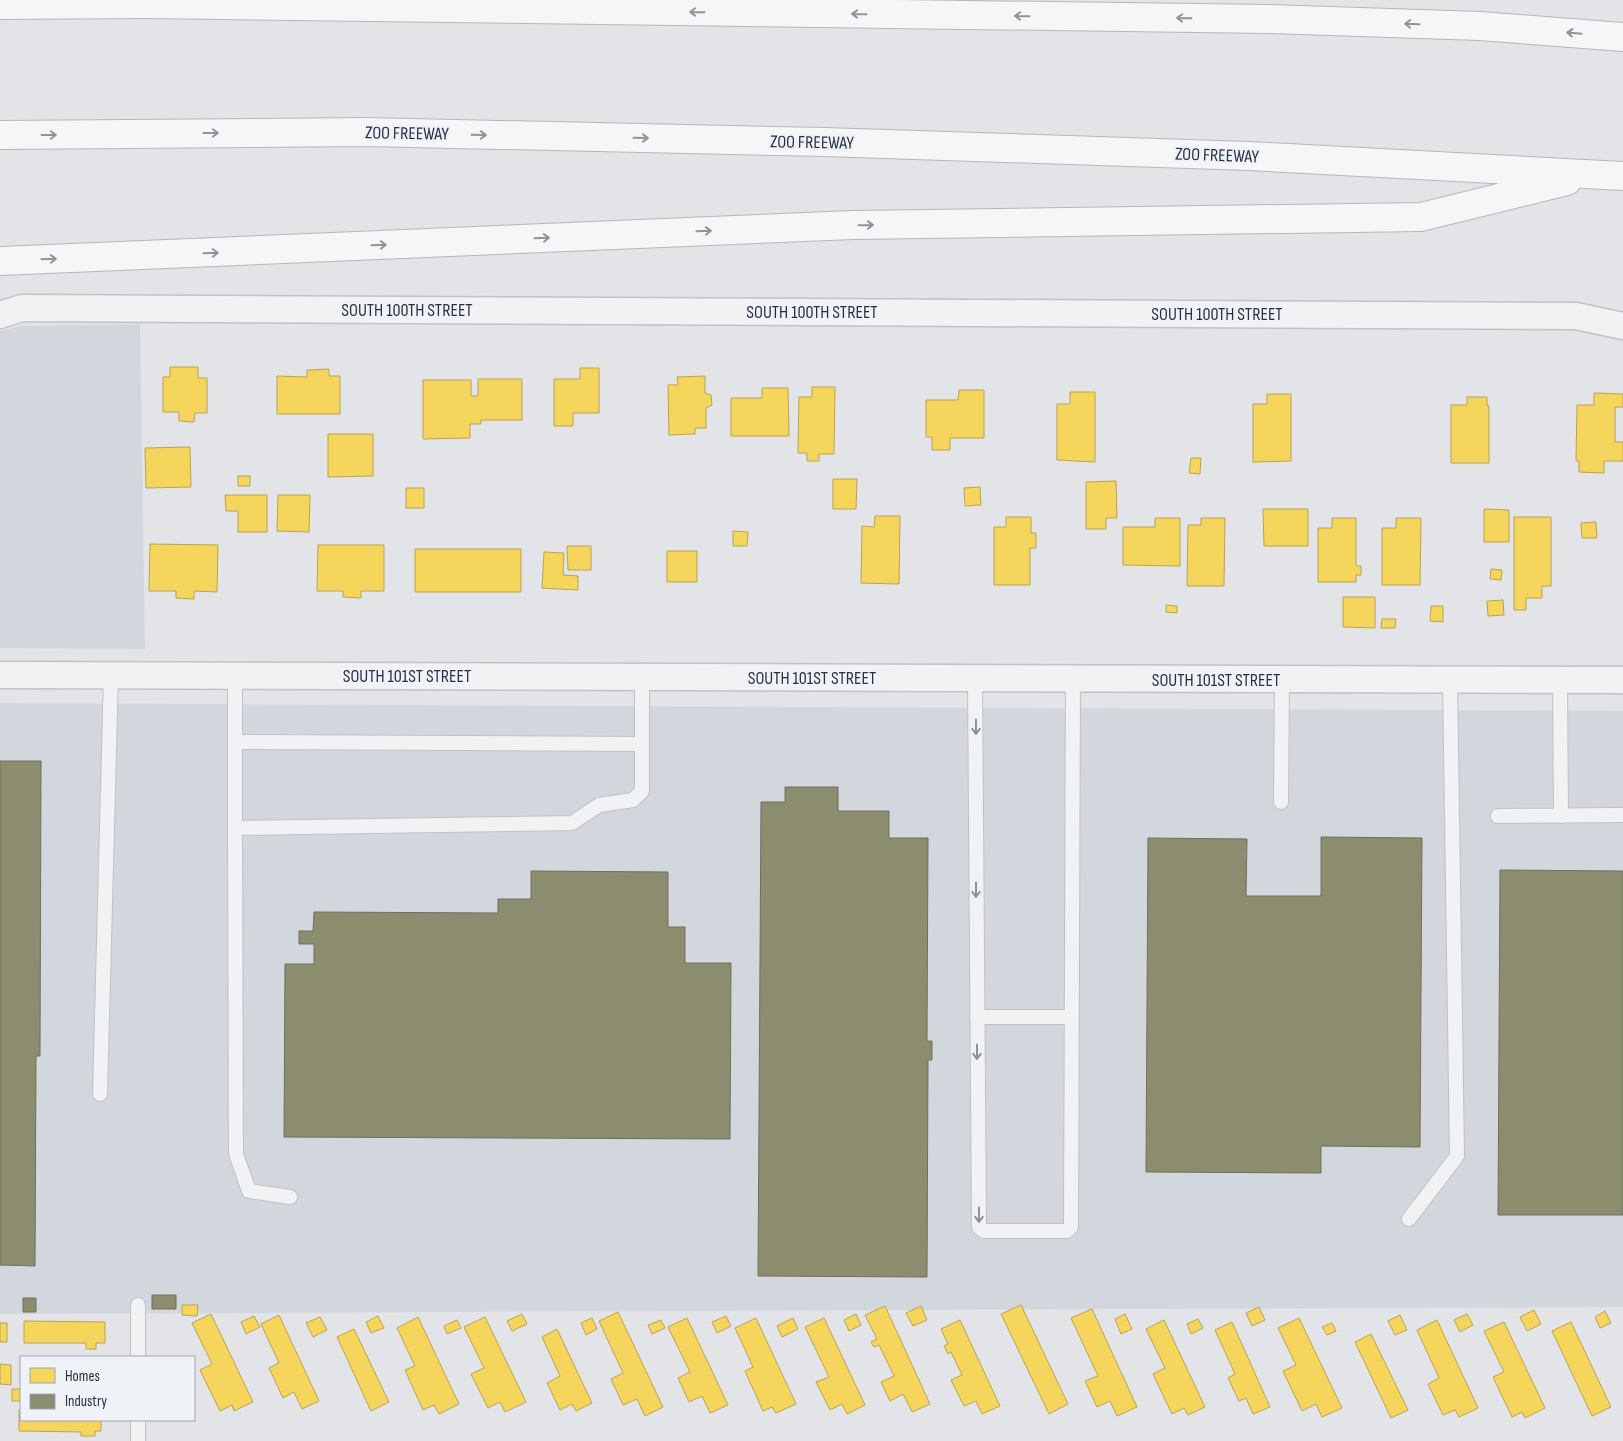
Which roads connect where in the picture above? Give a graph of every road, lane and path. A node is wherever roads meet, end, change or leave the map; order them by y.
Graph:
1 (1202, 0) edge
2 (0, 5) edge
3 (1268, 20) junction
4 (1623, 37) edge
5 (0, 135) edge
6 (1610, 175) edge
7 (0, 261) edge
8 (0, 315) edge
9 (1623, 326) edge
10 (0, 675) edge
11 (111, 675) junction
12 (235, 676) junction
13 (642, 677) junction
14 (975, 678) junction
15 (1074, 678) junction
16 (1282, 680) junction
17 (1450, 680) junction
18 (1560, 680) junction
19 (1623, 680) edge
20 (235, 742) junction
21 (642, 744) junction
22 (1281, 802) dead end
23 (1623, 815) edge
24 (1498, 816) dead end
25 (1561, 816) junction
26 (235, 828) junction
27 (977, 1017) junction
28 (1072, 1017) junction
29 (100, 1094) dead end
30 (290, 1197) dead end
31 (1409, 1219) dead end
32 (138, 1305) dead end
33 (138, 1356) edge
34 (138, 1421) edge
35 (138, 1441) edge

1 - 3 highway
3 -> 2 highway
4 -> 3 highway
5 -> 6 highway, ZOO FREEWAY
7 -> 6 highway
8 - 9 street, SOUTH 100TH STREET
10 - 11 street, SOUTH 101ST STREET
11 - 12 street, SOUTH 101ST STREET
11 - 29 lane
12 - 13 street, SOUTH 101ST STREET
12 - 20 lane
13 - 14 street, SOUTH 101ST STREET
13 - 21 lane
14 - 15 street, SOUTH 101ST STREET
14 -> 27 lane
15 - 16 street, SOUTH 101ST STREET
15 - 28 lane
16 - 17 street, SOUTH 101ST STREET
16 - 22 lane
17 - 18 street, SOUTH 101ST STREET
17 - 31 lane
18 - 19 street, SOUTH 101ST STREET
18 - 25 lane
20 - 21 lane
20 - 26 lane
21 - 26 lane
23 - 25 lane
24 - 25 lane
26 - 30 lane
27 - 28 lane
27 -> 28 lane
32 - 33 lane
34 - 35 lane

